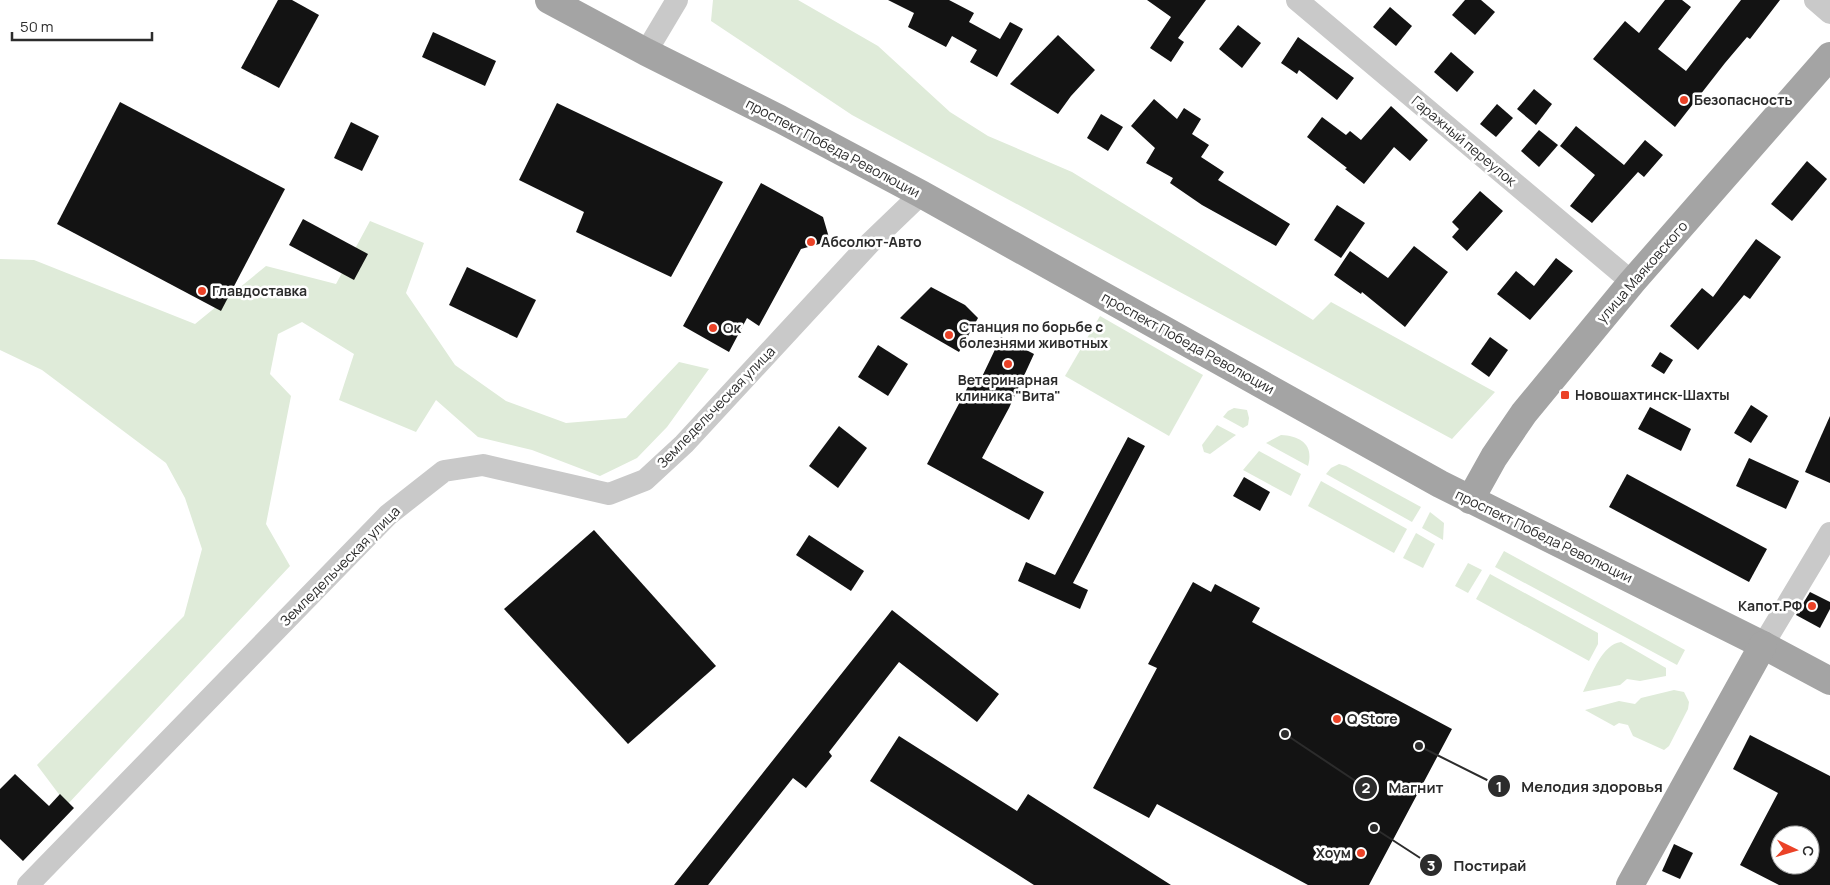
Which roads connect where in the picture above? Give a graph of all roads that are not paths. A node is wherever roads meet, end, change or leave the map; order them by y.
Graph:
1 (549, 0) edge
2 (677, 0) edge
3 (1297, 0) edge
4 (1815, 0) edge
5 (1830, 13) edge
6 (646, 52) junction
7 (1830, 56) edge
8 (921, 194) junction
9 (1632, 282) junction
10 (1470, 500) junction
11 (1830, 533) edge
12 (1763, 644) junction
13 (1830, 681) edge
14 (28, 885) edge
15 (1630, 885) edge

1 - 6 main road, проспект Победа Революции
2 - 6 street
3 - 9 street, Гаражный переулок
4 - 5 street
6 - 8 main road, проспект Победа Революции
7 - 9 main road, улица Маяковского
8 - 10 main road, проспект Победа Революции
8 - 14 street, Земледельческая улица
9 - 10 main road, улица Маяковского
10 - 12 main road, проспект Победа Революции
11 - 12 street
12 - 13 main road, проспект Победа Революции
12 - 15 main road

